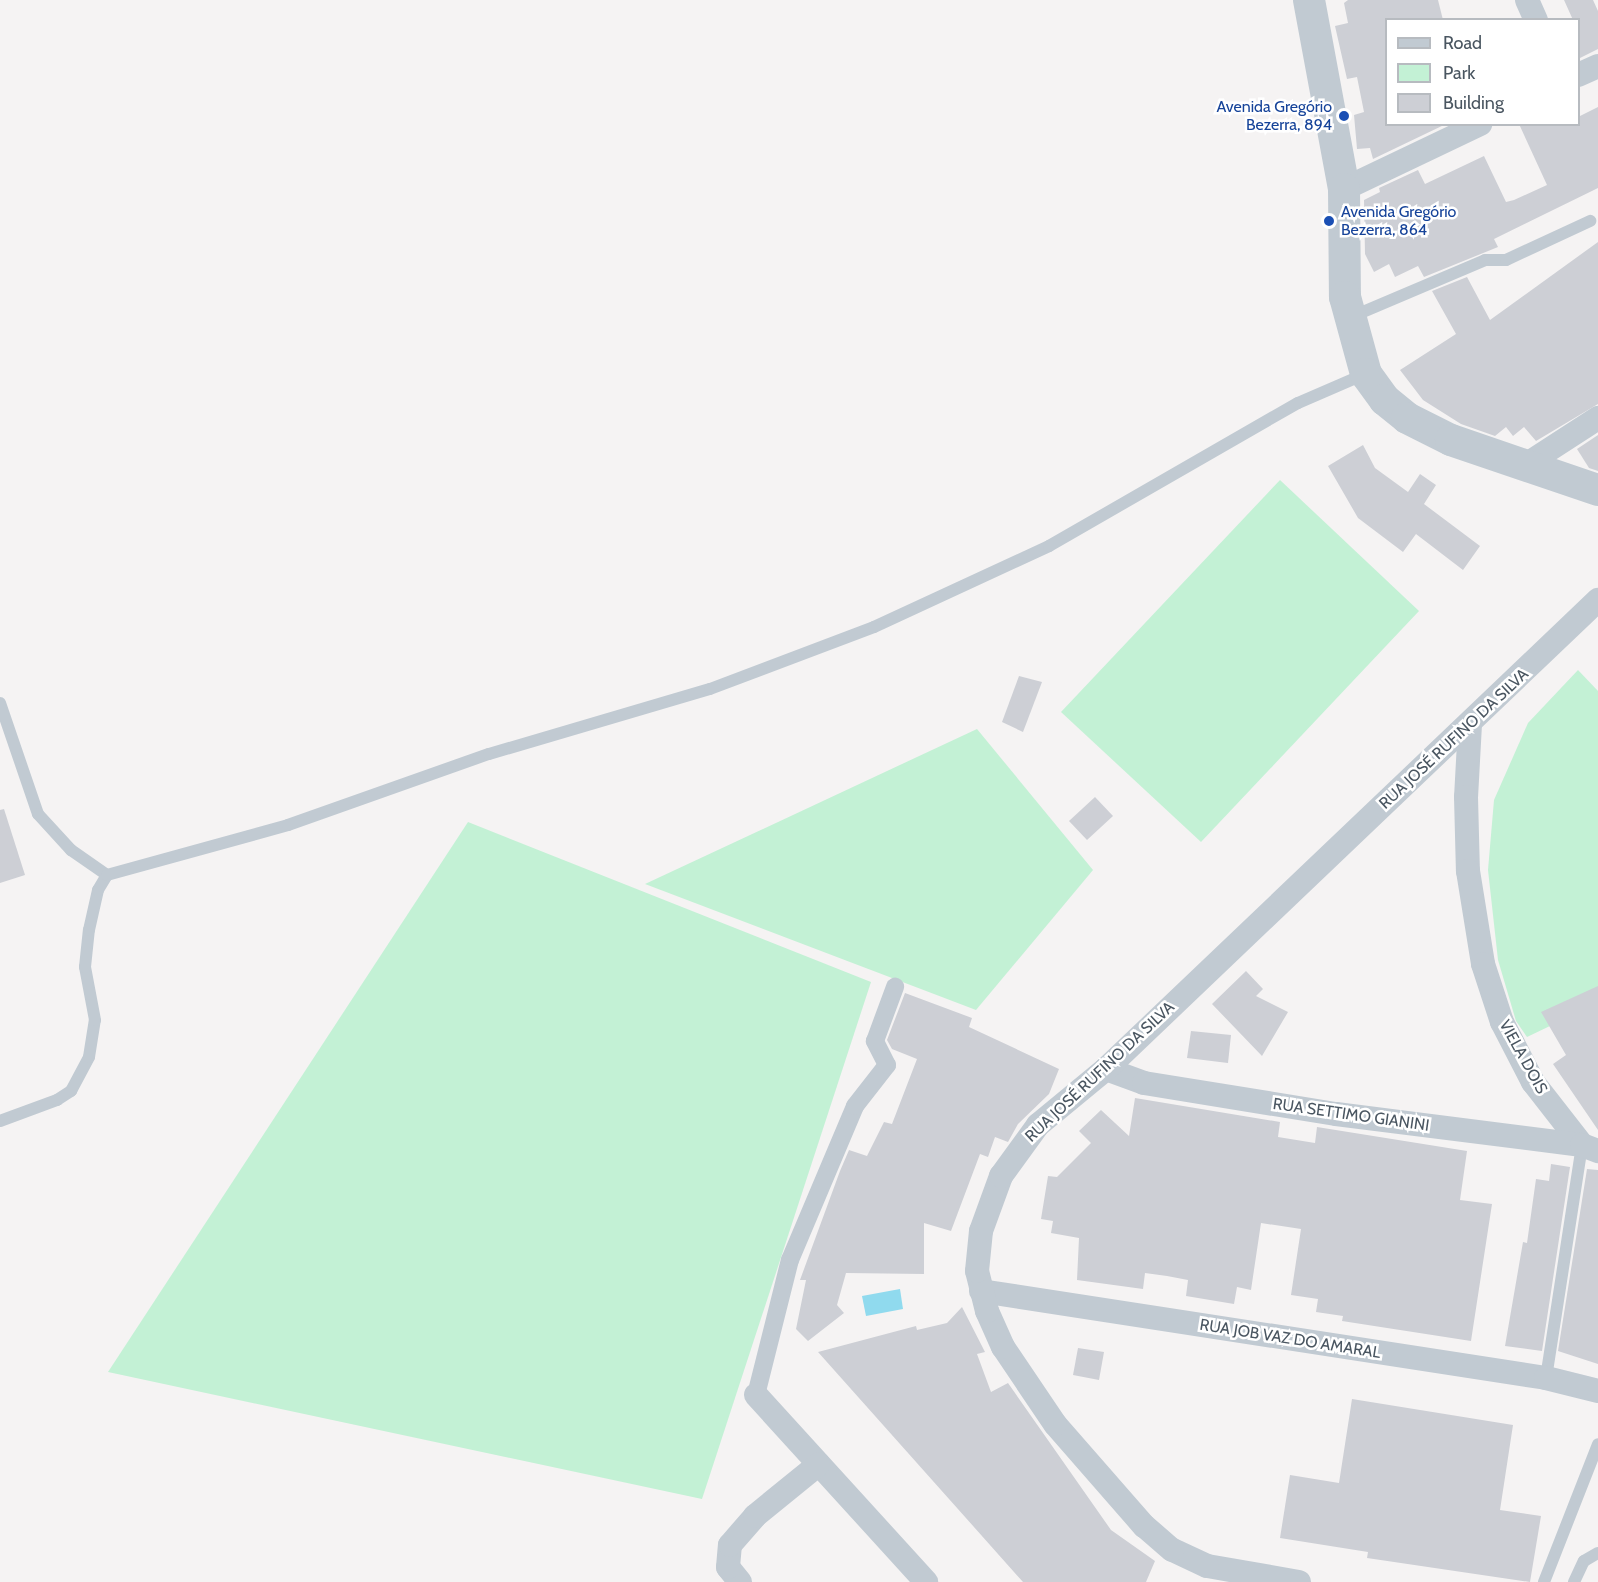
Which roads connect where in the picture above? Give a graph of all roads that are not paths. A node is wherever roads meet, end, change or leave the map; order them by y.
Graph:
1 (1309, 0) edge
2 (1527, 0) edge
3 (1535, 18) edge
4 (1598, 66) edge
5 (1580, 74) edge
6 (1476, 126) edge
7 (1344, 189) junction
8 (1590, 221) dead end
9 (1350, 318) junction
10 (1366, 374) junction
11 (1598, 418) edge
12 (1527, 464) junction
13 (1598, 490) edge
14 (1598, 600) edge
15 (0, 704) edge
16 (1470, 724) junction
17 (107, 874) junction
18 (895, 987) dead end
19 (1106, 1069) junction
20 (0, 1121) edge
21 (1590, 1148) edge
22 (981, 1291) junction
23 (1546, 1378) junction
24 (1598, 1391) edge
25 (756, 1395) joint
26 (1598, 1444) edge
27 (819, 1464) junction
28 (1598, 1553) edge
29 (740, 1582) edge
30 (926, 1582) edge
31 (1299, 1582) edge
32 (1544, 1582) edge
33 (1574, 1582) edge

1 - 7 street
2 - 3 street
4 - 5 street
6 - 7 street
7 - 9 street
8 - 9 lane
9 - 10 street
10 - 12 street
10 - 17 lane
11 - 12 street
12 - 13 street
14 - 16 street, RUA JOSÉ RUFINO DA SILVA
15 - 17 lane
16 - 19 street, RUA JOSÉ RUFINO DA SILVA
16 - 21 street, VIELA DOIS
17 - 20 lane
18 - 25 street
19 - 21 street, RUA SETTIMO GIANINI
19 - 22 street, RUA JOSÉ RUFINO DA SILVA
21 - 23 lane
22 - 23 street, RUA JOB VAZ DO AMARAL
22 - 31 street, RUA JOSÉ RUFINO DA SILVA
23 - 24 street, RUA JOB VAZ DO AMARAL
25 - 27 street
26 - 32 lane
27 - 29 street
27 - 30 street
28 - 33 lane

